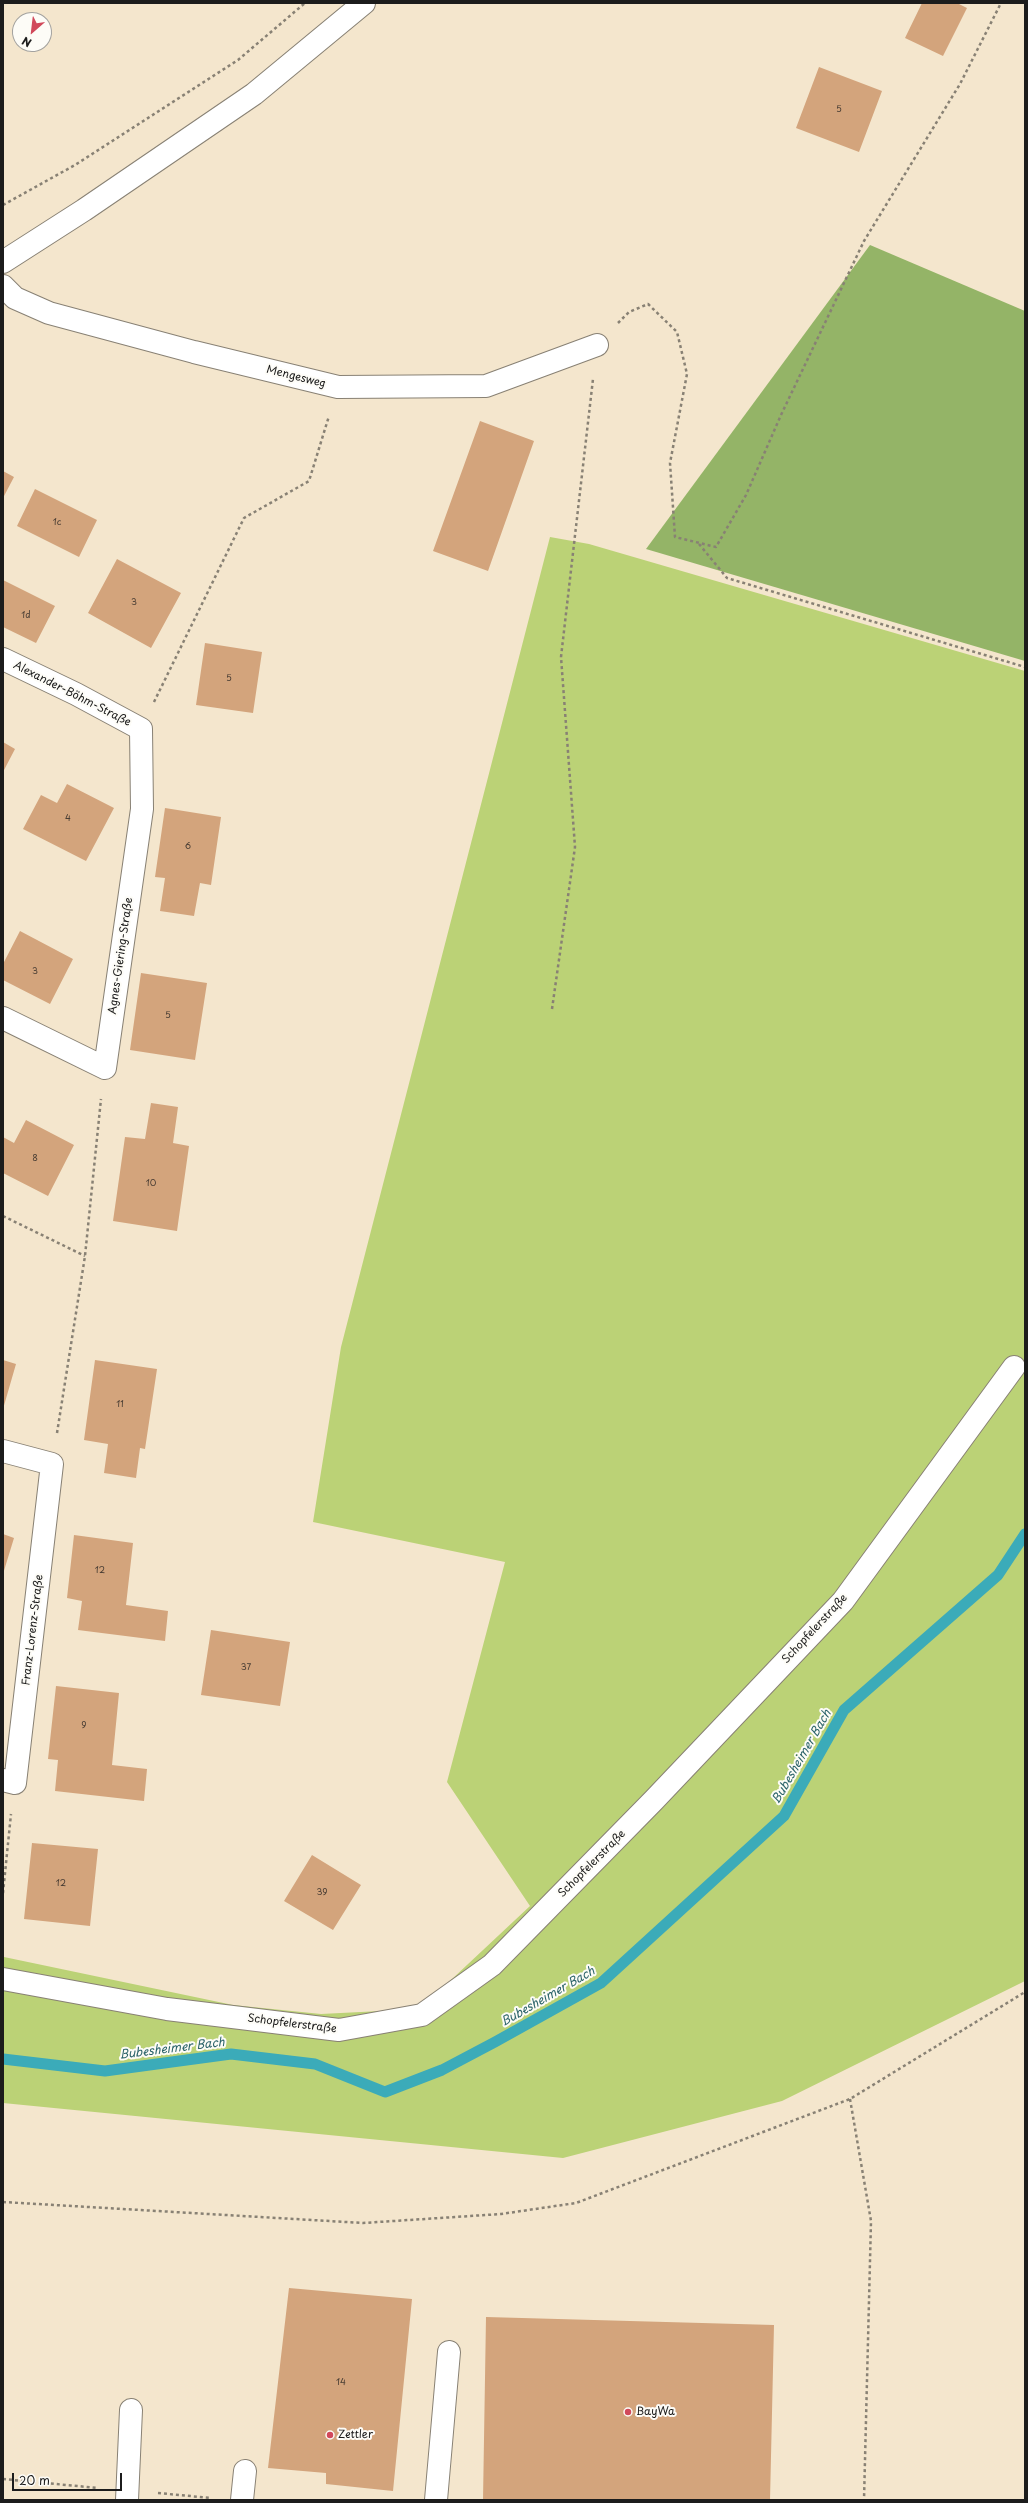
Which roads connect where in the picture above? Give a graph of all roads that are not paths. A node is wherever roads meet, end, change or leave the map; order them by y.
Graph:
1 (364, 3) edge
2 (3, 262) edge
3 (3, 286) edge
4 (597, 345) road end
5 (3, 659) edge
6 (141, 730) joint
7 (3, 1018) edge
8 (1014, 1367) dead end
9 (3, 1450) edge
10 (9, 1782) edge
11 (3, 1978) edge
12 (449, 2352) dead end
13 (131, 2410) dead end
14 (245, 2471) dead end
15 (127, 2500) edge
16 (242, 2500) edge
17 (436, 2500) edge

1 - 2 street
3 - 4 street, Mengesweg
5 - 6 street, Alexander-Böhm-Straße
6 - 7 street, Agnes-Giering-Straße
8 - 11 street, Schopfelerstraße
9 - 10 street, Franz-Lorenz-Straße
12 - 17 street
13 - 15 street
14 - 16 street

